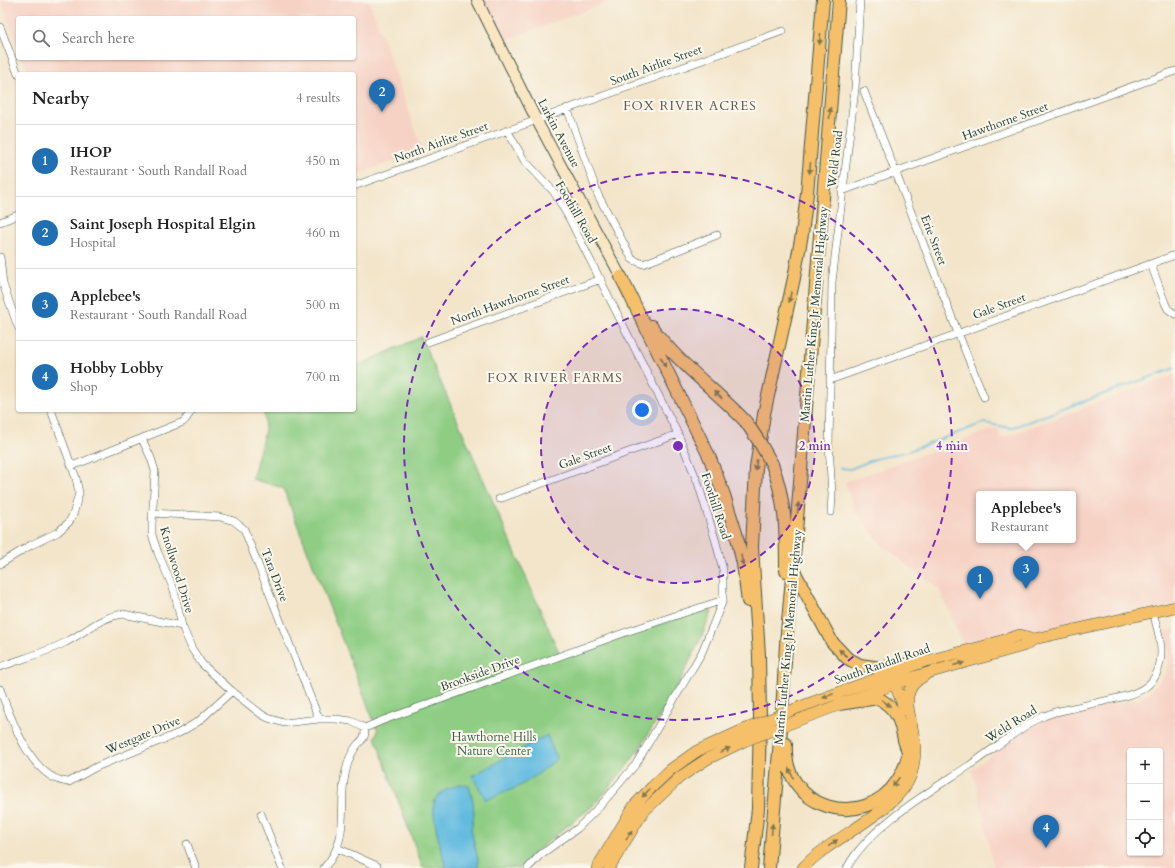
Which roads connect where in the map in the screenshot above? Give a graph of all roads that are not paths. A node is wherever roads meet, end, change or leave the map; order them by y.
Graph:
1 (477, 0) edge
2 (823, 0) edge
3 (839, 0) edge
4 (862, 1) edge
5 (0, 27) edge
6 (783, 31) dead end
7 (1175, 71) edge
8 (17, 72) edge
9 (864, 91) dead end
10 (567, 108) junction
11 (536, 119) junction
12 (507, 130) junction
13 (896, 172) junction
14 (356, 185) edge
15 (842, 191) junction
16 (16, 216) edge
17 (0, 222) edge
18 (717, 235) dead end
19 (1175, 255) edge
20 (0, 257) edge
21 (1151, 264) junction
22 (621, 277) junction
23 (600, 279) junction
24 (15, 309) edge
25 (1175, 314) edge
26 (958, 333) junction
27 (428, 342) dead end
28 (830, 380) junction
29 (984, 397) dead end
30 (52, 412) edge
31 (191, 412) edge
32 (678, 434) junction
33 (142, 439) junction
34 (72, 466) junction
35 (499, 499) dead end
36 (831, 512) dead end
37 (152, 513) junction
38 (795, 544) junction
39 (0, 564) edge
40 (794, 571) junction
41 (723, 600) junction
42 (1175, 608) edge
43 (1153, 612) junction
44 (182, 626) junction
45 (1034, 639) junction
46 (786, 644) junction
47 (919, 663) junction
48 (0, 667) edge
49 (935, 670) junction
50 (891, 673) junction
51 (895, 684) junction
52 (0, 689) edge
53 (232, 691) junction
54 (839, 704) junction
55 (760, 716) junction
56 (319, 719) junction
57 (365, 728) junction
58 (914, 733) junction
59 (742, 736) junction
60 (758, 809) junction
61 (261, 814) dead end
62 (187, 844) dead end
63 (337, 848) junction
64 (376, 866) dead end
65 (196, 868) edge
66 (282, 868) edge
67 (324, 868) edge
68 (528, 868) edge
69 (597, 868) edge
70 (609, 868) edge
71 (744, 868) edge
72 (752, 868) edge
73 (768, 868) edge
74 (803, 868) edge
75 (847, 868) edge

1 - 11 main road, Larkin Avenue
2 -> 55 highway, Martin Luther King Jr Memorial Highway
38 -> 3 highway, Martin Luther King Jr Memorial Highway
4 - 15 street, Weld Road
5 - 8 street
6 - 10 street, South Airlite Street
7 - 13 street, Hawthorne Street
9 - 13 street, Erie Street
10 - 11 street, South Airlite Street
10 - 18 street
11 - 12 street, North Airlite Street
11 - 22 main road, Larkin Avenue
12 - 14 street, North Airlite Street
12 - 23 street, Foothill Road
13 - 15 street, Hawthorne Street
13 - 26 street, Erie Street
15 - 28 street, Weld Road
16 - 17 street
19 - 21 street, Gale Street
20 - 24 street
21 - 25 street
21 - 26 street, Gale Street
46 -> 22 highway, bridge
22 -> 55 highway
23 - 27 street, North Hawthorne Street
23 - 32 street, Foothill Road
26 - 28 street, Gale Street
26 - 29 street, Erie Street
28 - 36 street, Weld Road
30 - 34 street
31 - 33 street
32 - 35 street, Gale Street
32 - 41 street, Foothill Road
33 - 34 street
33 - 37 street, Knollwood Drive
34 - 39 street
37 - 44 street, Knollwood Drive
37 - 56 street, Tara Drive
38 - 40 highway
38 - 46 highway, Martin Luther King Jr Memorial Highway
47 -> 40 highway
54 -> 40 highway
41 - 57 street, Brookside Drive
41 - 68 street, Foothill Road
42 - 43 main road, South Randall Road
43 - 45 main road, South Randall Road
43 - 75 street, Weld Road
44 - 48 street
44 - 53 street, Knollwood Drive
45 - 47 main road, South Randall Road
49 -> 45 main road, South Randall Road
73 -> 46 highway, Martin Luther King Jr Memorial Highway
47 - 50 main road, South Randall Road
49 - 51 main road, South Randall Road
49 - 58 main road
50 - 51 main road
50 -> 59 main road, South Randall Road, bridge
51 - 54 main road, South Randall Road
51 - 58 main road
52 - 53 street, Westgate Drive
53 - 56 street, Knollwood Drive
54 - 59 main road, South Randall Road, bridge
55 - 60 highway, Martin Luther King Jr Memorial Highway
56 - 57 street, Knollwood Drive
57 - 63 street
74 -> 58 main road
59 -> 69 main road
70 -> 59 main road
60 - 71 highway
60 - 72 highway, Martin Luther King Jr Memorial Highway
61 - 66 street
62 - 65 street
63 - 64 street
63 - 67 street

